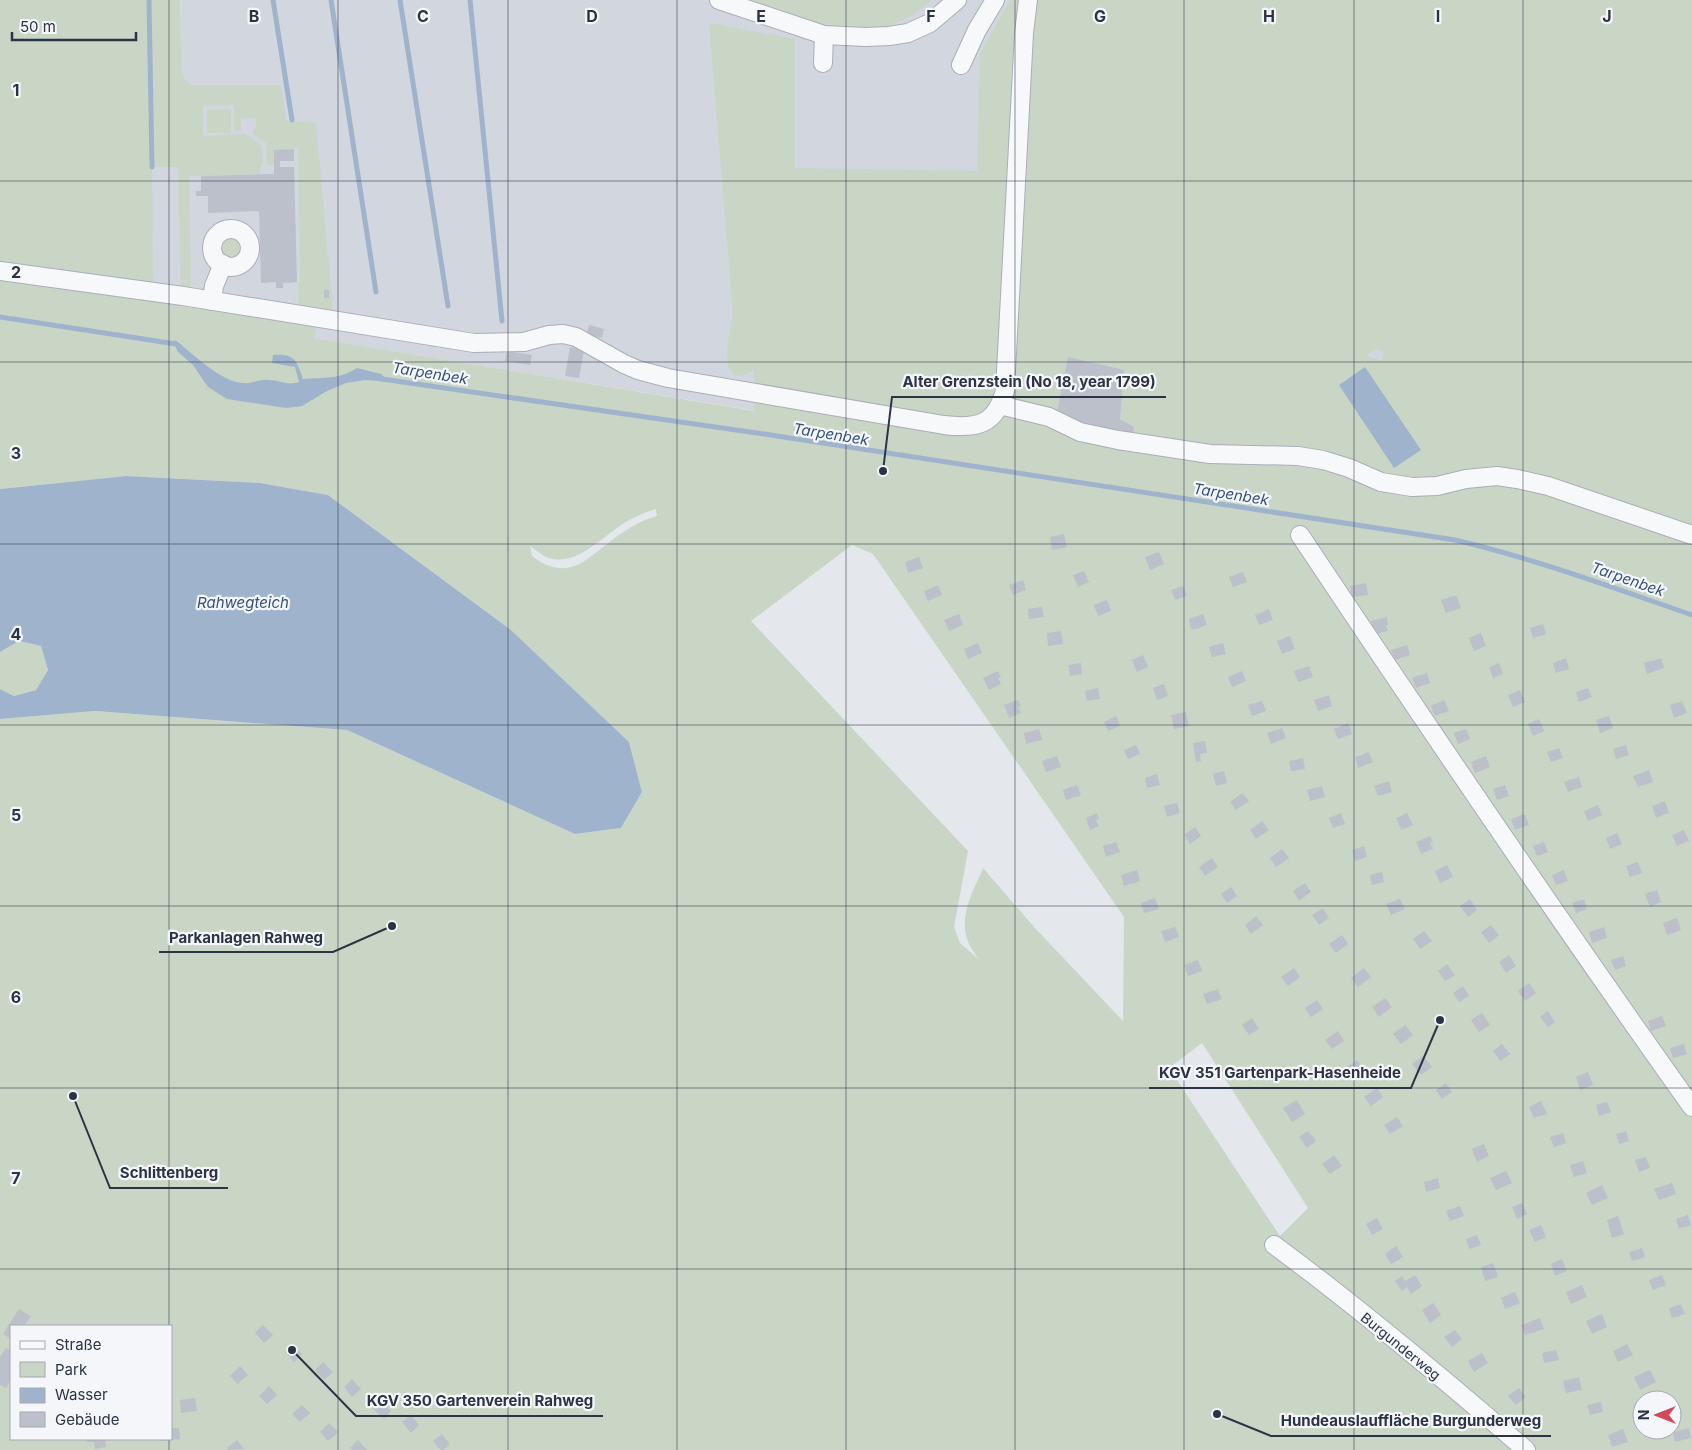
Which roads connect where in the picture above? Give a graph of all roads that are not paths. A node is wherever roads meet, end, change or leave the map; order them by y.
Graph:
1 (719, 0) edge
2 (957, 0) edge
3 (995, 0) edge
4 (1028, 0) edge
5 (824, 35) junction
6 (823, 63) dead end
7 (961, 65) dead end
8 (223, 264) dead end
9 (0, 271) edge
10 (212, 301) junction
11 (1000, 405) junction
12 (1300, 535) dead end
13 (1692, 535) edge
14 (1692, 1107) edge
15 (1274, 1245) dead end
16 (1526, 1450) edge

1 - 5 street
2 - 5 street
3 - 7 street
4 - 11 street
5 - 6 street
8 - 10 street
9 - 10 street
10 - 11 street
11 - 13 street
12 - 14 street
15 - 16 street, Burgunderweg

